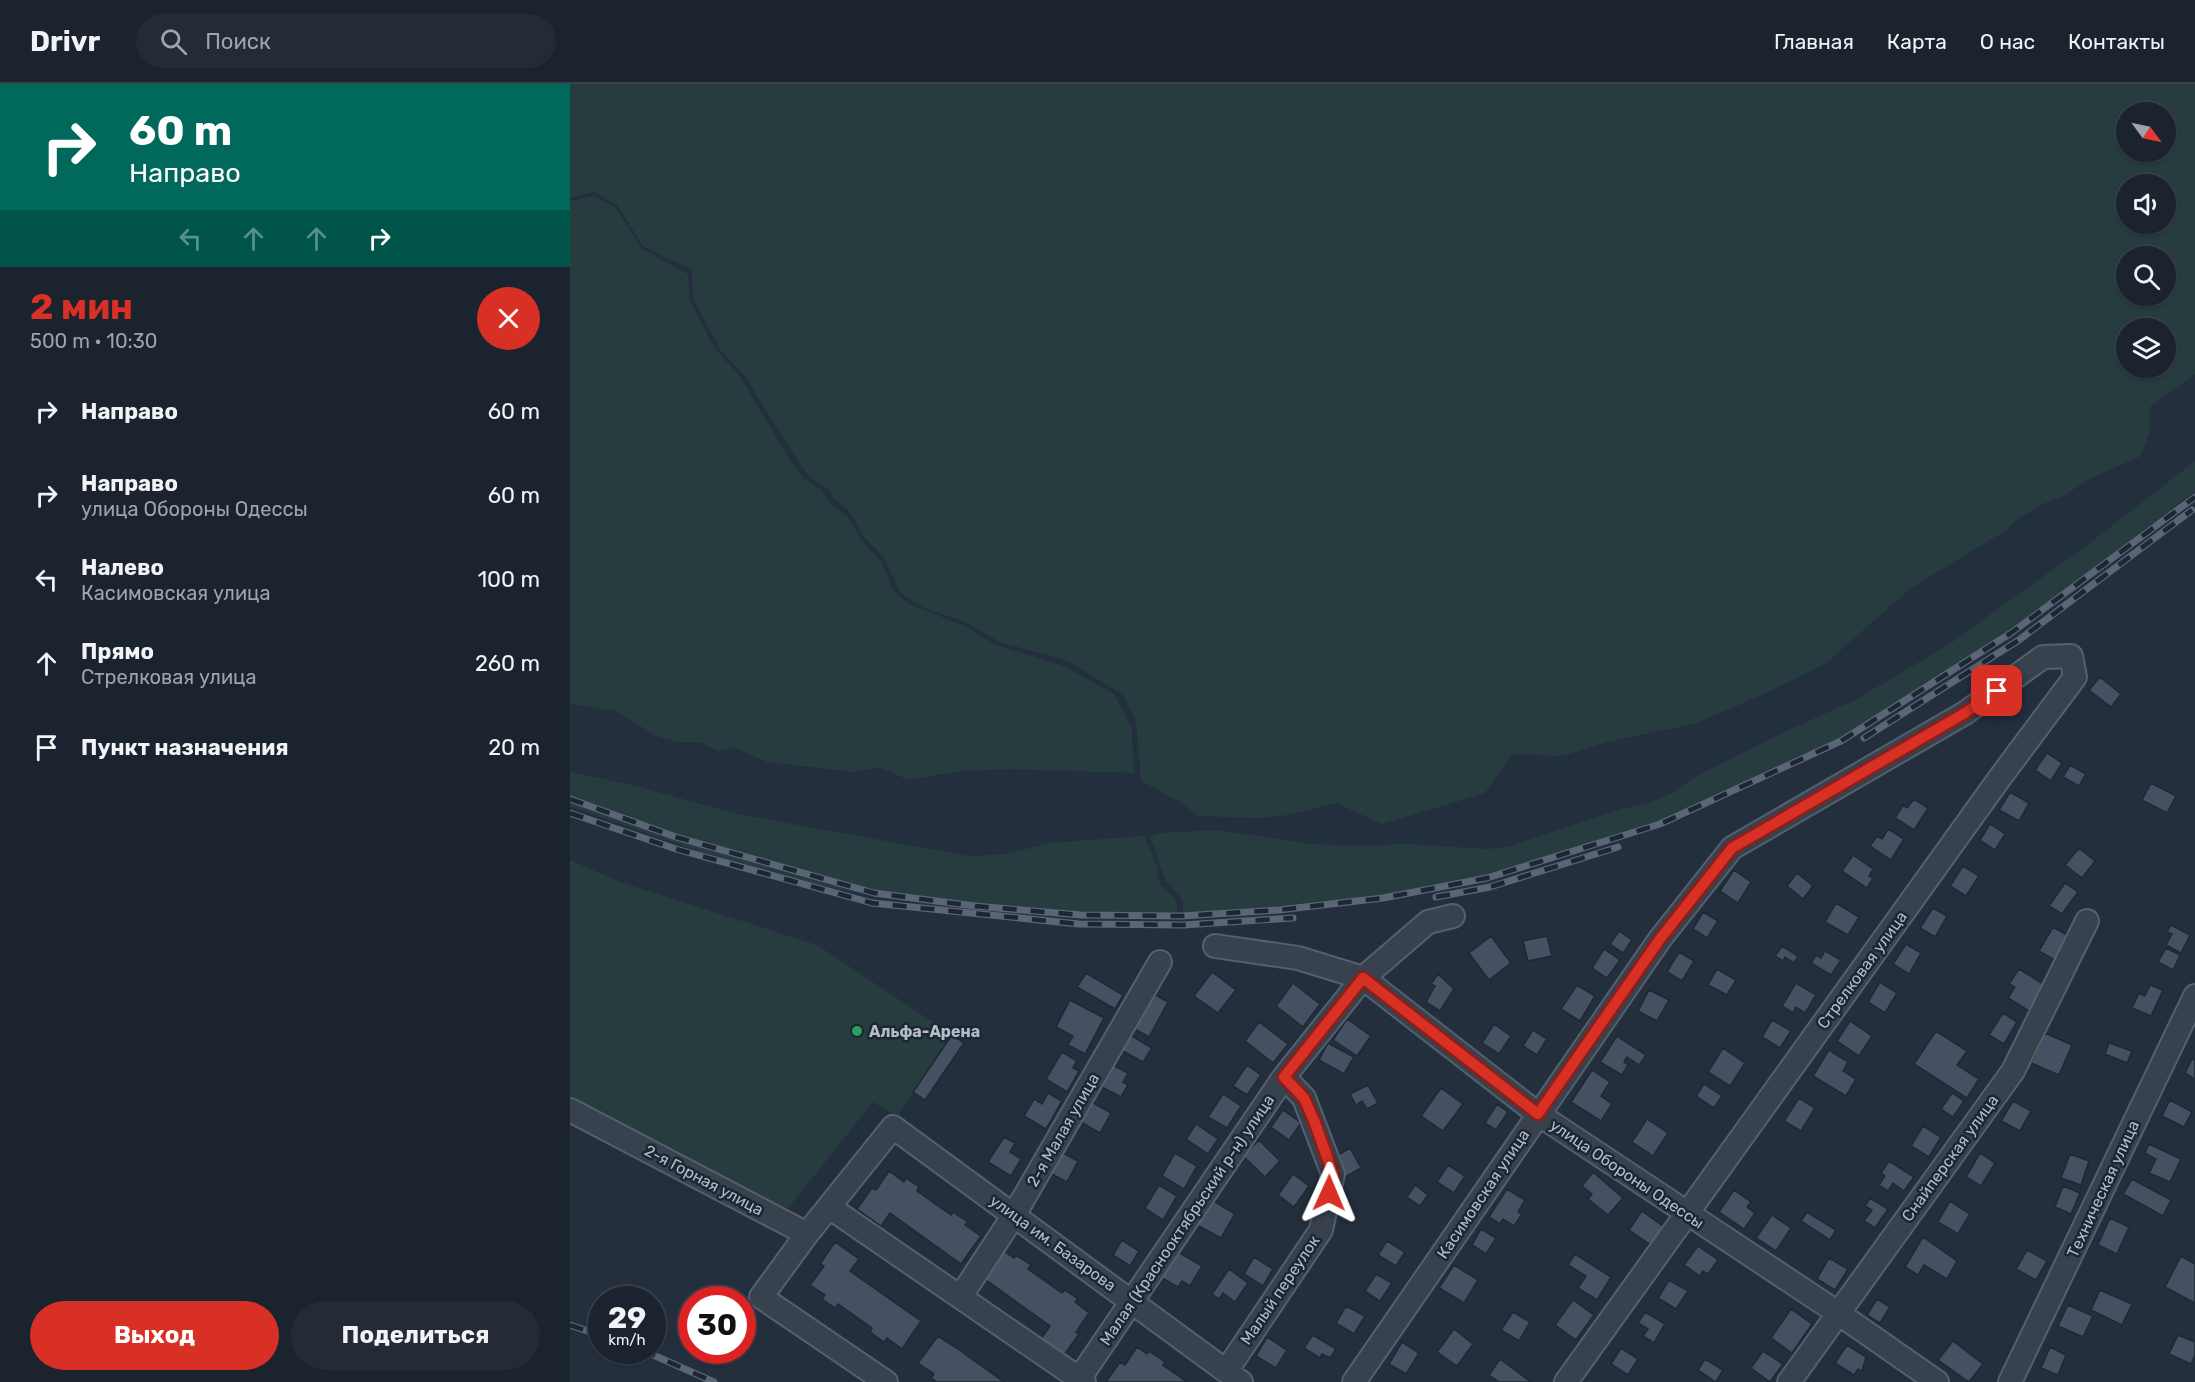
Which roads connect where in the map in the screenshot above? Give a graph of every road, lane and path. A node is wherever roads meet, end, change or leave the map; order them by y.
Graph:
1 (1965, 713) joint
2 (1453, 916) dead end
3 (2087, 921) dead end
4 (1215, 946) dead end
5 (1160, 962) dead end
6 (1363, 978) junction
7 (2195, 996) edge
8 (1284, 1077) junction
9 (570, 1110) edge
10 (1538, 1114) junction
11 (829, 1207) junction
12 (1014, 1215) junction
13 (1687, 1215) junction
14 (807, 1234) junction
15 (961, 1296) junction
16 (1131, 1301) junction
17 (1838, 1312) junction
18 (1234, 1376) edge
19 (1080, 1381) edge
20 (886, 1382) edge
21 (1354, 1382) edge
22 (1566, 1382) edge
23 (1790, 1382) edge
24 (1937, 1382) edge
25 (2010, 1382) edge

1 - 10 street, Касимовская улица
1 - 13 street, Стрелковая улица
2 - 6 street, Малая (Краснооктябрьский р-н) улица
3 - 17 street, Снайперская улица
4 - 6 street, улица Обороны Одессы
5 - 12 street, 2-я Малая улица
6 - 8 street, Малая (Краснооктябрьский р-н) улица
6 - 10 street, улица Обороны Одессы
7 - 25 street, Техническая улица
8 - 16 street, Малая (Краснооктябрьский р-н) улица
8 - 18 street, Малый переулок
9 - 14 street, 2-я Горная улица
10 - 13 street, улица Обороны Одессы
10 - 21 street, Касимовская улица
11 - 12 street, улица им. Базарова
11 - 14 street
11 - 15 street
12 - 15 street, 2-я Малая улица
12 - 16 street, улица им. Базарова
13 - 17 street, улица Обороны Одессы
13 - 22 street, Стрелковая улица
14 - 20 street
15 - 19 street
16 - 18 street, улица им. Базарова
16 - 19 street, Малая (Краснооктябрьский р-н) улица
17 - 23 street, Снайперская улица
17 - 24 street, улица Обороны Одессы

